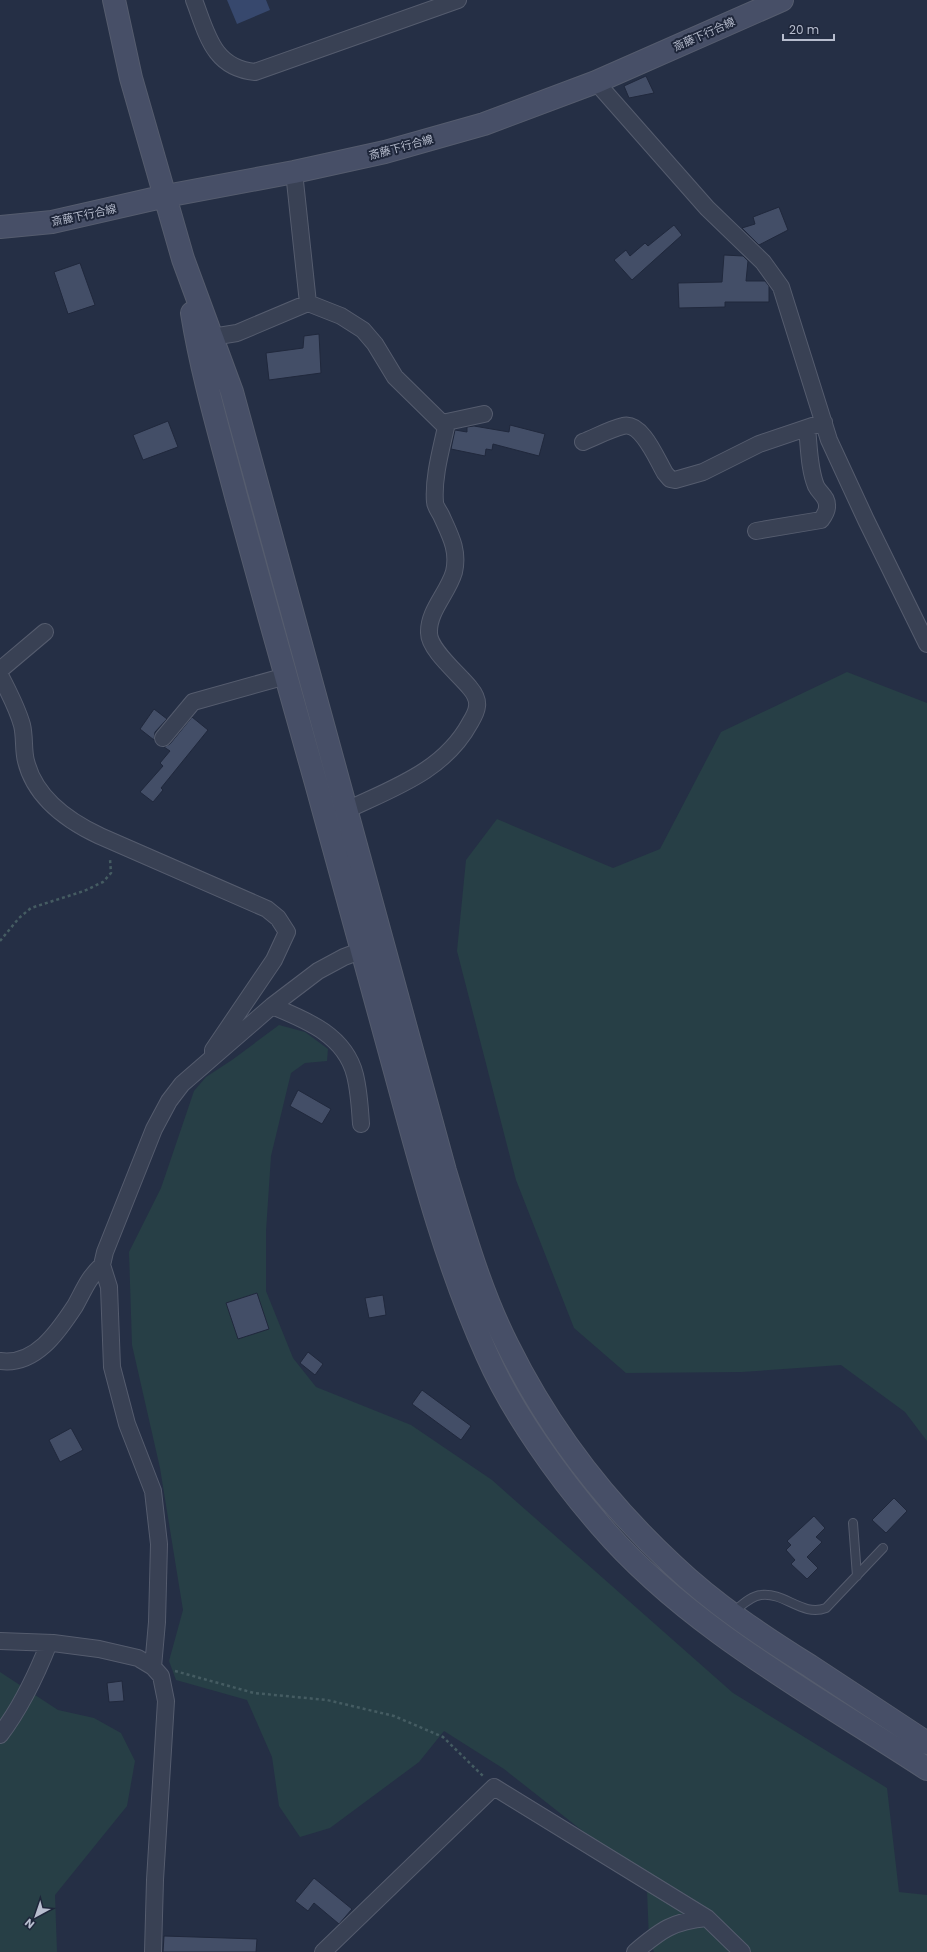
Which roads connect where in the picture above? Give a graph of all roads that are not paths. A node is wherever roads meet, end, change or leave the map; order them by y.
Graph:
1 (100, 0) edge
2 (114, 0) edge
3 (194, 0) edge
4 (458, 0) edge
5 (782, 0) edge
6 (131, 78) junction
7 (596, 82) junction
8 (294, 172) junction
9 (166, 196) junction
10 (0, 227) edge
11 (183, 259) junction
12 (308, 303) junction
13 (212, 337) junction
14 (484, 414) dead end
15 (824, 422) junction
16 (442, 423) junction
17 (806, 428) junction
18 (583, 442) dead end
19 (756, 532) dead end
20 (45, 632) dead end
21 (927, 644) edge
22 (0, 670) edge
23 (0, 675) edge
24 (286, 676) junction
25 (163, 738) dead end
26 (347, 810) junction
27 (382, 942) junction
28 (362, 951) junction
29 (272, 1006) junction
30 (213, 1058) junction
31 (362, 1124) dead end
32 (102, 1266) junction
33 (0, 1361) edge
34 (853, 1523) dead end
35 (882, 1548) dead end
36 (857, 1576) junction
37 (731, 1613) junction
38 (0, 1641) edge
39 (49, 1643) junction
40 (153, 1668) junction
41 (0, 1735) edge
42 (927, 1743) edge
43 (927, 1769) edge
44 (707, 1918) junction
45 (153, 1952) edge
46 (323, 1952) edge
47 (635, 1952) edge
48 (742, 1952) edge

1 - 6 street
2 - 6 street
3 - 4 street
5 - 7 street, 斎藤下行合線
6 - 9 street
7 - 8 street, 斎藤下行合線
7 - 15 street
8 - 9 street, 斎藤下行合線
8 - 12 street
9 - 10 street, 斎藤下行合線
9 - 11 street
11 - 13 street
11 - 24 street
12 - 13 street
12 - 16 street
13 - 26 street
14 - 16 street
15 - 17 street
15 - 21 street
16 - 26 street
17 - 18 street
17 - 19 street
20 - 22 street
23 - 30 street
24 - 25 street
24 - 28 street
26 - 27 street
27 - 28 street
27 - 37 street
28 - 29 street
28 - 43 street
29 - 30 street
29 - 31 street
30 - 32 street
32 - 33 street
32 - 40 street
34 - 36 lane
35 - 36 lane
36 - 37 lane
37 - 42 street
38 - 39 street
39 - 40 street
39 - 41 street
40 - 45 street
44 - 46 street
44 - 47 street
44 - 48 street

